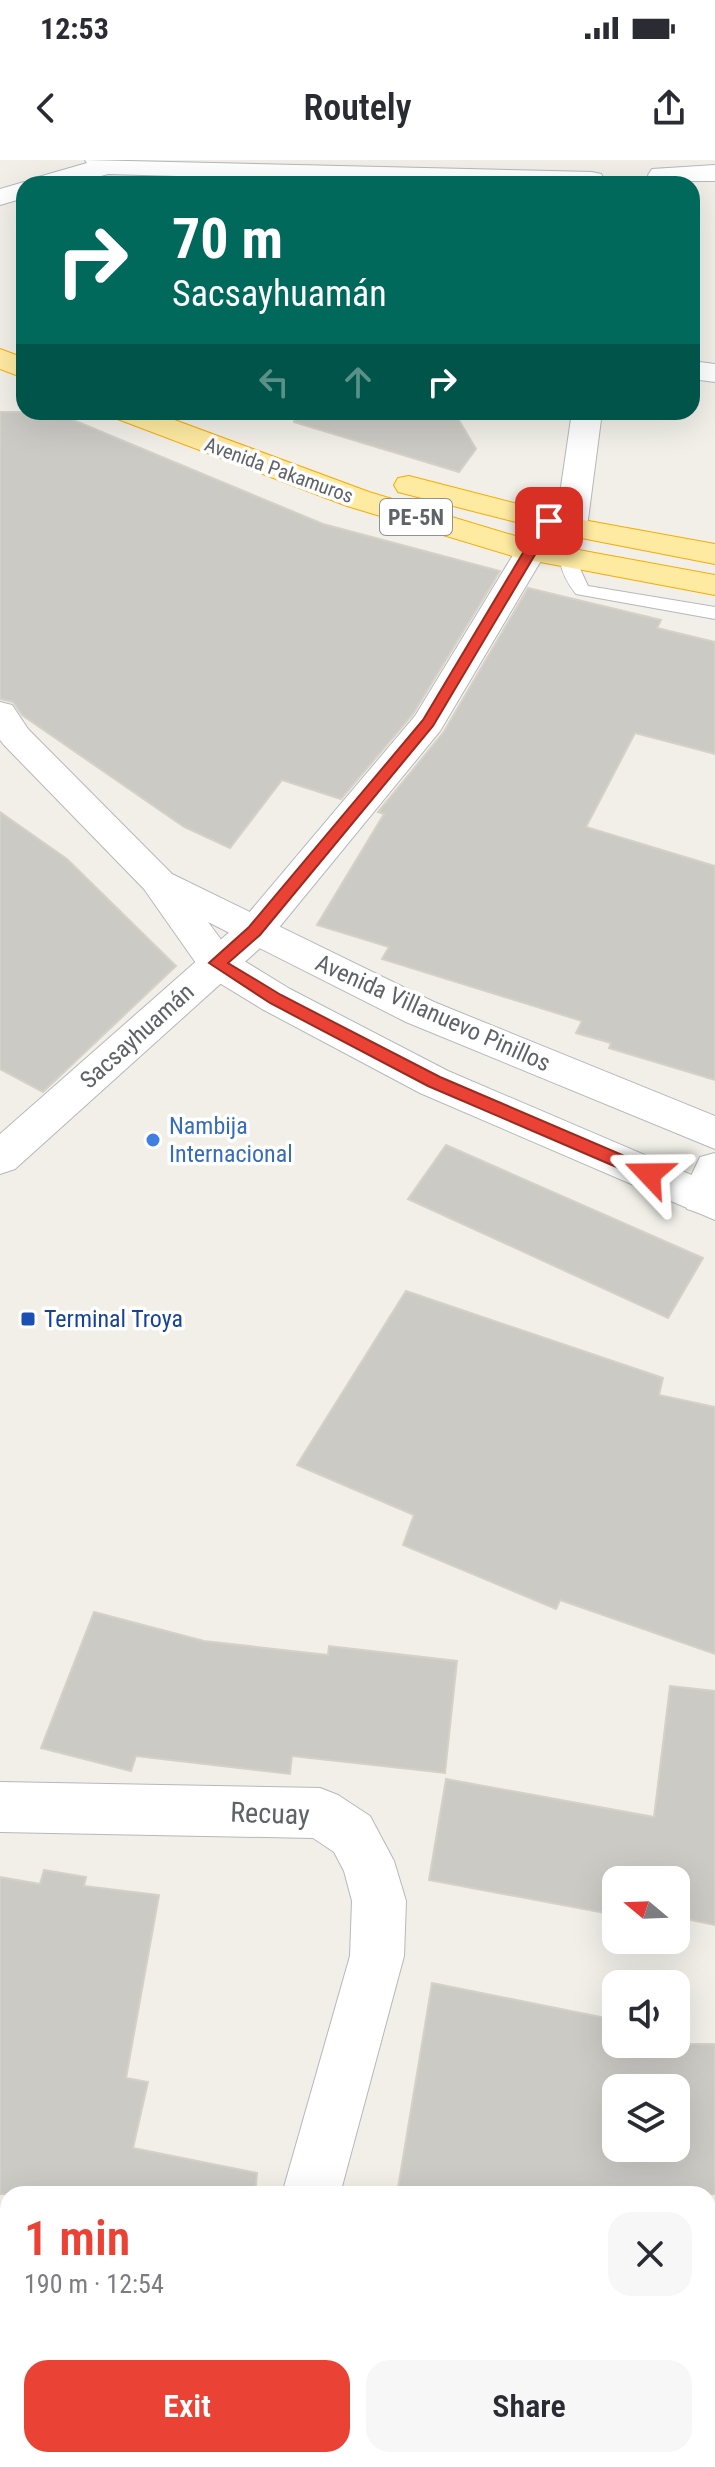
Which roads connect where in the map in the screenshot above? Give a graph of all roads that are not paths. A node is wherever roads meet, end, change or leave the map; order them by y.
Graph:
1 (103, 163) edge
2 (715, 173) edge
3 (592, 175) edge
4 (661, 175) dead end
5 (66, 176) edge
6 (147, 420) edge
7 (220, 420) edge
8 (585, 420) edge
9 (550, 533) junction
10 (715, 554) edge
11 (566, 559) junction
12 (715, 585) edge
13 (715, 613) edge
14 (0, 713) edge
15 (157, 880) junction
16 (255, 931) junction
17 (217, 963) junction
18 (715, 1133) edge
19 (0, 1158) edge
20 (711, 1190) edge
21 (0, 1807) edge
22 (313, 2186) edge

1 - 3 street
1 - 5 street
2 - 4 street
6 - 9 highway, Avenida Pakamuros / PE-5N
7 - 9 highway, Avenida Pakamuros / PE-5N
8 - 9 street, Sacsayhuamán
9 - 10 highway, Avenida Pakamuros / PE-5N
9 - 11 highway, Avenida Pakamuros / PE-5N
9 - 16 street, Sacsayhuamán
11 - 12 highway, Avenida Pakamuros / PE-5N
11 - 13 lane
14 - 15 street
15 - 16 street, Avenida Villanuevo Pinillos
15 - 17 street
16 - 17 street, Sacsayhuamán
16 - 18 street, Avenida Villanuevo Pinillos
17 - 19 street, Sacsayhuamán
17 - 20 street
21 - 22 street, Recuay

